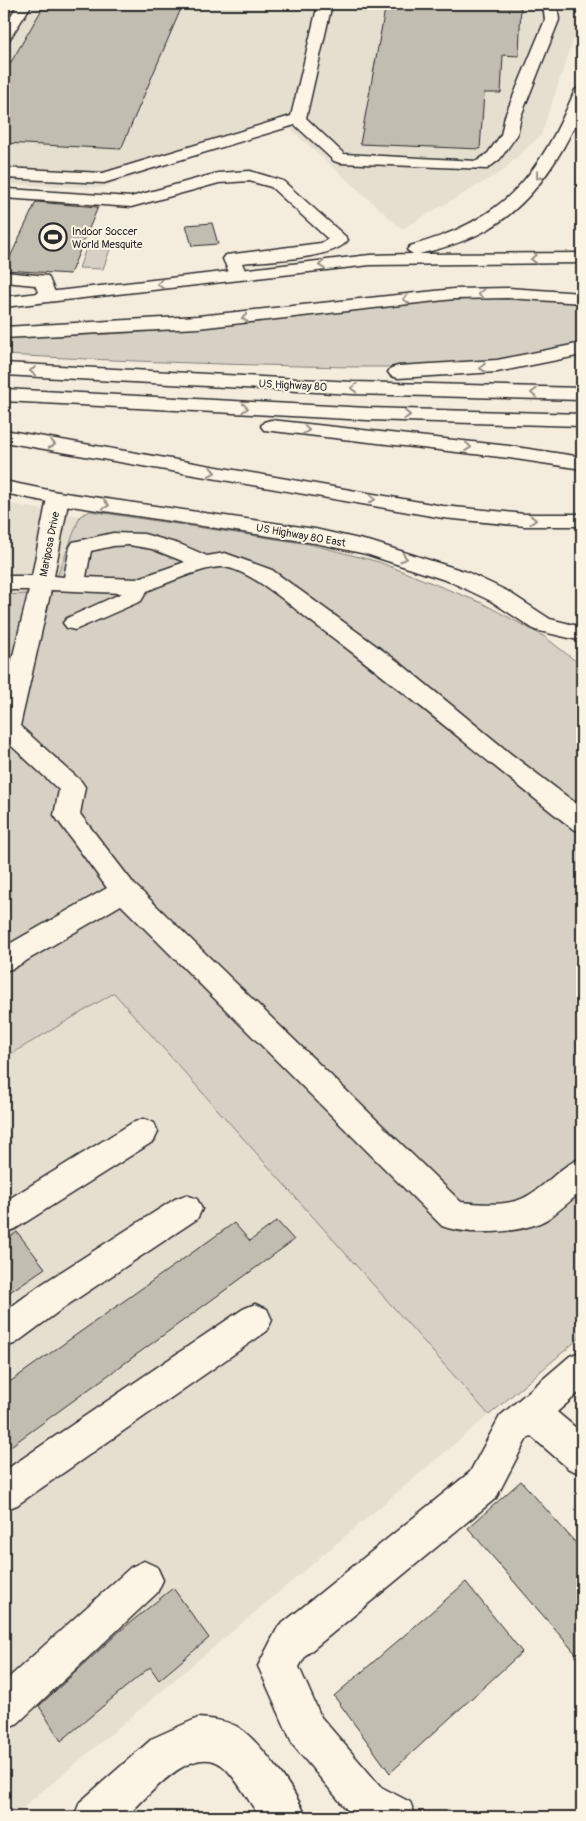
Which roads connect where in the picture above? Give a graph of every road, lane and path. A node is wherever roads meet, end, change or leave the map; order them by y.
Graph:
1 (25, 4) edge
2 (325, 4) edge
3 (550, 4) edge
4 (4, 37) edge
5 (582, 90) edge
6 (298, 119) junction
7 (4, 157) edge
8 (340, 158) junction
9 (481, 166) junction
10 (140, 169) junction
11 (11, 173) edge
12 (356, 174) dead end
13 (456, 179) dead end
14 (6, 198) edge
15 (582, 258) edge
16 (370, 260) junction
17 (235, 267) junction
18 (4, 277) edge
19 (48, 297) junction
20 (582, 298) edge
21 (4, 302) edge
22 (4, 326) edge
23 (109, 327) junction
24 (4, 333) edge
25 (582, 349) edge
26 (4, 369) edge
27 (63, 373) junction
28 (582, 394) edge
29 (13, 396) edge
30 (582, 420) edge
31 (4, 436) edge
32 (582, 463) edge
33 (4, 487) edge
34 (58, 498) junction
35 (582, 520) edge
36 (204, 563) junction
37 (4, 583) edge
38 (42, 583) junction
39 (73, 585) junction
40 (138, 586) junction
41 (74, 623) dead end
42 (543, 625) junction
43 (582, 634) edge
44 (582, 654) edge
45 (582, 822) edge
46 (124, 892) junction
47 (4, 960) edge
48 (143, 1132) dead end
49 (582, 1172) edge
50 (186, 1209) dead end
51 (4, 1219) edge
52 (255, 1320) dead end
53 (4, 1332) edge
54 (582, 1368) edge
55 (531, 1413) junction
56 (582, 1456) edge
57 (4, 1492) edge
58 (144, 1580) dead end
59 (4, 1709) edge
60 (95, 1817) edge
61 (284, 1817) edge
62 (395, 1817) edge

1 - 4 main road
2 - 6 main road
3 - 9 main road
5 -> 16 main road
6 - 8 main road
6 - 10 main road
7 - 10 main road
8 - 9 main road
8 - 12 main road
9 - 13 main road
10 - 11 main road
11 - 14 main road
14 - 17 main road
15 -> 16 main road
16 -> 17 main road
17 -> 19 main road
18 - 19 main road
19 - 21 main road
20 -> 23 main road
22 - 23 main road
23 - 24 main road
25 -> 27 main road
27 -> 26 main road, US Highway 80
28 -> 27 main road, US Highway 80
29 -> 30 main road, US Highway 80
29 -> 32 main road
31 -> 35 main road
33 - 34 main road, US Highway 80 East
34 - 38 main road, Mariposa Drive
34 -> 42 main road, US Highway 80 East
36 - 39 main road
36 - 40 main road
36 - 45 main road
37 - 38 main road, Mariposa Drive
38 - 39 main road
38 - 46 main road
39 - 40 main road
40 - 41 main road
42 - 43 main road, US Highway 80 East
42 - 44 main road
46 - 47 main road
46 - 49 main road
48 - 51 main road
50 - 53 main road
52 - 57 main road
54 - 55 main road
55 - 56 main road
55 - 62 main road
58 - 59 main road
60 - 61 main road

